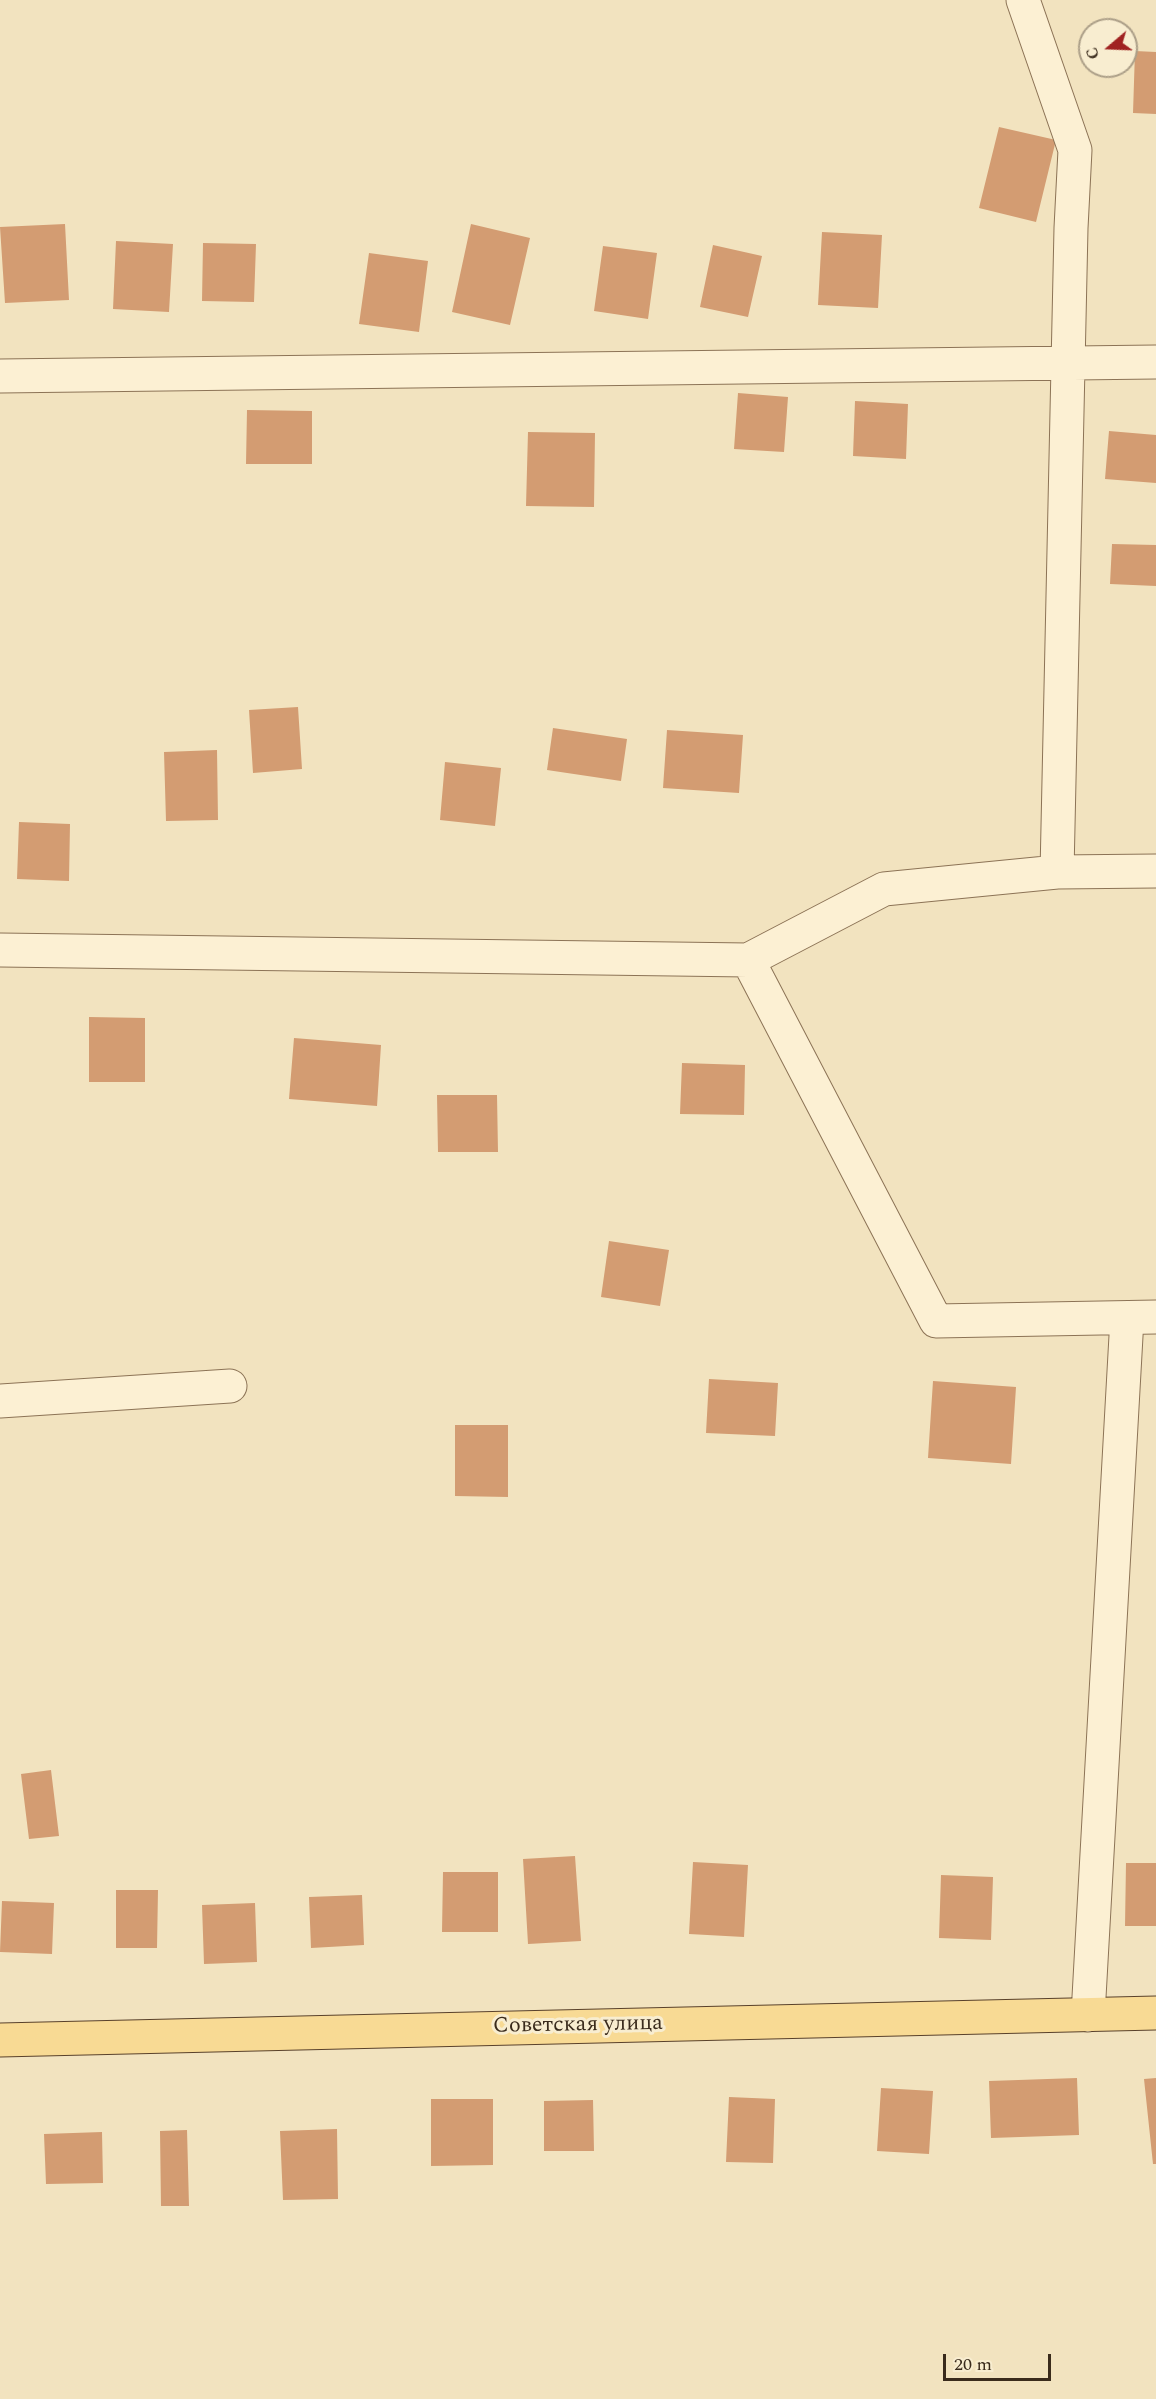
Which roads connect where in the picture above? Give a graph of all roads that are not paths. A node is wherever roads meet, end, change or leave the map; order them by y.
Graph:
1 (1023, 0) edge
2 (1156, 362) edge
3 (1069, 364) junction
4 (0, 376) edge
5 (1156, 871) edge
6 (1057, 872) junction
7 (0, 950) edge
8 (748, 960) junction
9 (1142, 1317) edge
10 (231, 1386) dead end
11 (0, 1401) edge
12 (1156, 2013) edge
13 (1088, 2015) junction
14 (0, 2040) edge

1 - 3 street
2 - 3 street
3 - 4 street
3 - 6 street
5 - 6 street
6 - 8 street
7 - 8 street
8 - 9 street
9 - 13 street
10 - 11 street
12 - 13 main road, Советская улица
13 - 14 main road, Советская улица

